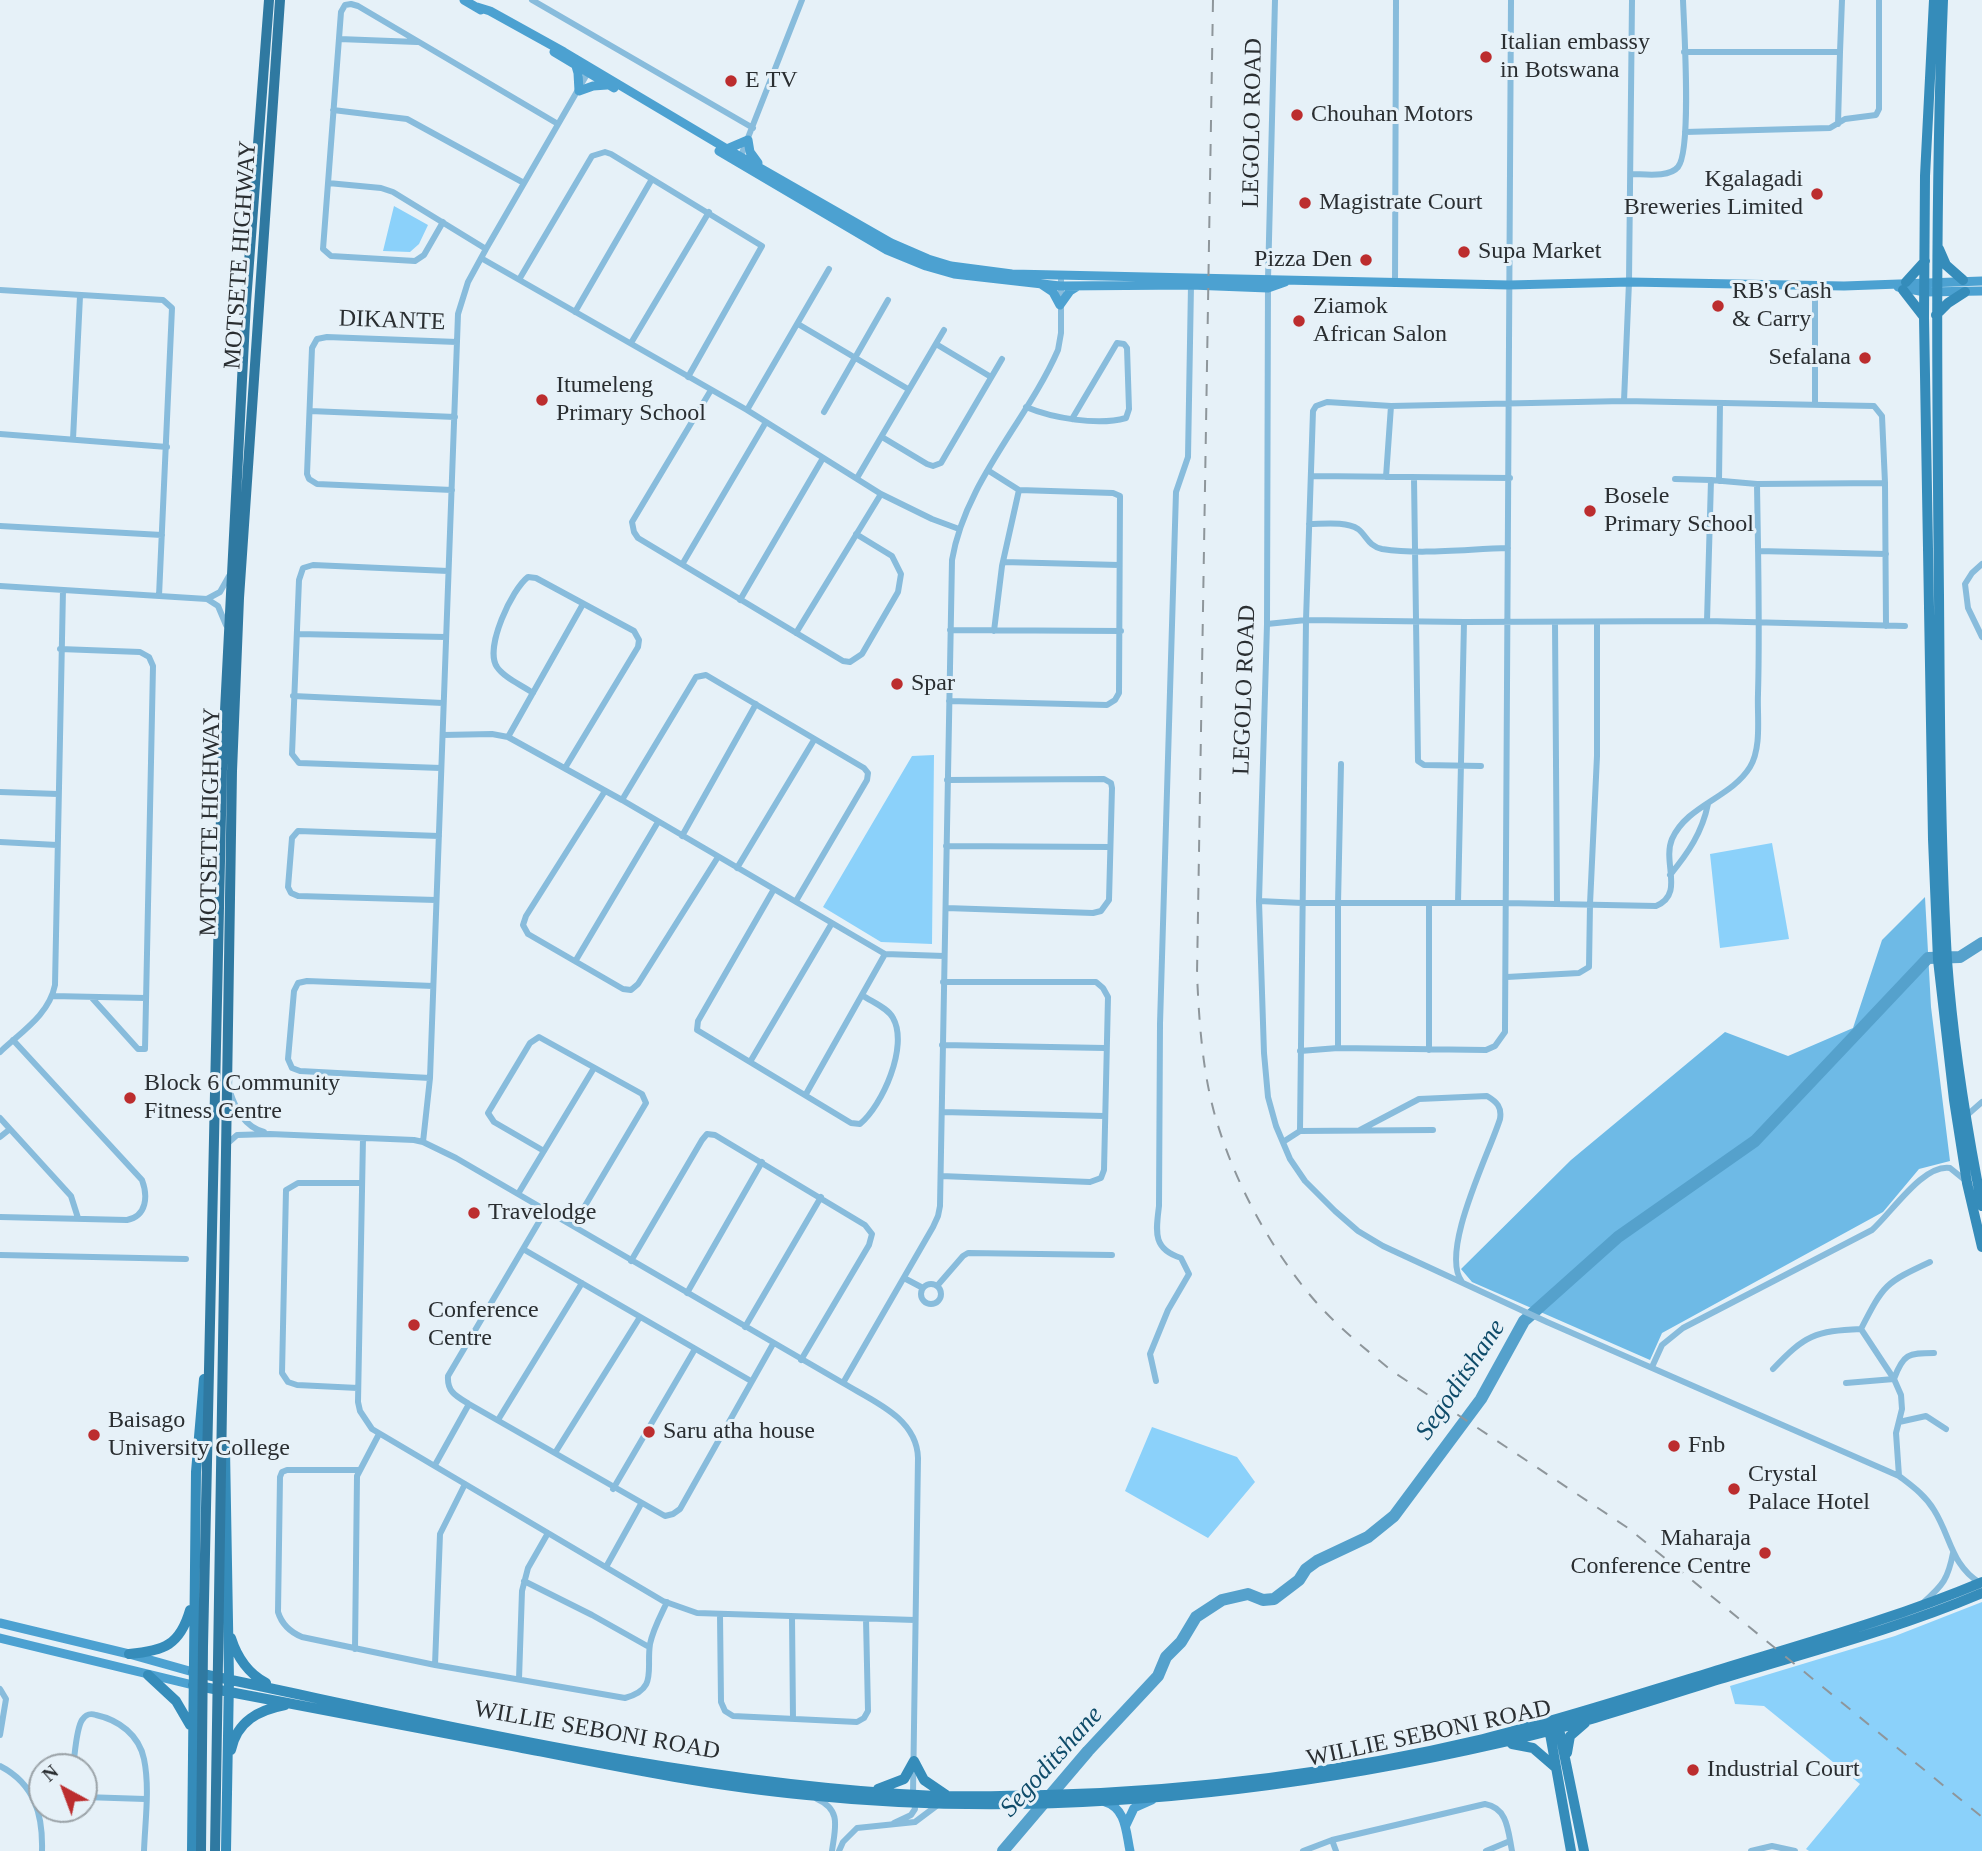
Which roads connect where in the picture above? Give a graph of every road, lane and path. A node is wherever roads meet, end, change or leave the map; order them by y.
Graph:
1 (269, 0) edge
2 (280, 0) edge
3 (464, 0) edge
4 (532, 0) edge
5 (802, 0) edge
6 (1275, 0) edge
7 (1396, 0) edge
8 (1511, 0) edge
9 (1632, 0) edge
10 (1683, 0) edge
11 (1842, 0) edge
12 (1879, 0) edge
13 (1934, 0) edge
14 (1943, 0) edge
15 (477, 7) junction
16 (339, 39) junction
17 (421, 42) junction
18 (1684, 52) junction
19 (1840, 52) junction
20 (576, 66) junction
21 (589, 71) junction
22 (609, 85) junction
23 (579, 91) junction
24 (333, 110) junction
25 (558, 124) junction
26 (1838, 124) junction
27 (753, 128) junction
28 (1685, 132) junction
29 (748, 140) junction
30 (727, 149) junction
31 (739, 160) junction
32 (764, 170) junction
33 (1631, 174) junction
34 (652, 179) junction
35 (328, 183) junction
36 (524, 183) junction
37 (709, 212) junction
38 (443, 222) junction
39 (1937, 242) junction
40 (889, 246) junction
41 (486, 249) junction
42 (481, 258) junction
43 (1925, 261) junction
44 (829, 269) dead end
45 (520, 278) junction
46 (1963, 280) junction
47 (1060, 281) junction
48 (1982, 281) edge
49 (1629, 282) junction
50 (1039, 283) junction
51 (1268, 283) junction
52 (1395, 284) junction
53 (1191, 285) junction
54 (1509, 285) junction
55 (1079, 286) junction
56 (1815, 286) junction
57 (1901, 286) junction
58 (1925, 287) junction
59 (1937, 287) junction
60 (0, 290) edge
61 (1982, 291) edge
62 (1965, 292) junction
63 (80, 296) junction
64 (888, 300) dead end
65 (1060, 305) junction
66 (575, 312) junction
67 (1937, 315) junction
68 (1924, 317) junction
69 (798, 324) junction
70 (944, 330) dead end
71 (457, 342) junction
72 (631, 343) junction
73 (936, 344) junction
74 (855, 358) junction
75 (1002, 359) dead end
76 (688, 377) junction
77 (991, 377) junction
78 (908, 389) junction
79 (711, 390) junction
80 (1624, 401) junction
81 (1508, 402) junction
82 (1720, 403) junction
83 (1815, 403) junction
84 (1391, 406) junction
85 (1026, 407) junction
86 (747, 410) junction
87 (310, 411) junction
88 (824, 412) dead end
89 (455, 417) junction
90 (1073, 419) junction
91 (766, 422) junction
92 (0, 433) edge
93 (882, 437) junction
94 (73, 439) junction
95 (167, 447) junction
96 (823, 458) junction
97 (989, 471) junction
98 (1311, 476) junction
99 (1387, 477) junction
100 (857, 478) junction
101 (1414, 478) junction
102 (1510, 478) junction
103 (1675, 479) dead end
104 (1711, 480) junction
105 (1719, 481) junction
106 (1885, 483) junction
107 (1757, 484) junction
108 (452, 490) junction
109 (1019, 490) junction
110 (881, 494) junction
111 (1309, 524) junction
112 (0, 526) edge
113 (959, 529) junction
114 (856, 534) junction
115 (162, 535) junction
116 (1508, 548) junction
117 (1416, 551) junction
118 (1758, 551) junction
119 (1886, 554) junction
120 (1003, 562) junction
121 (683, 563) junction
122 (1982, 564) edge
123 (1119, 565) junction
124 (230, 571) junction
125 (448, 571) junction
126 (0, 586) edge
127 (63, 590) junction
128 (159, 596) junction
129 (207, 599) junction
130 (740, 600) junction
131 (583, 604) junction
132 (1306, 620) junction
133 (1417, 621) junction
134 (1507, 621) junction
135 (1707, 621) junction
136 (1464, 622) junction
137 (1555, 622) junction
138 (1597, 622) junction
139 (1760, 623) junction
140 (1267, 624) junction
141 (1886, 626) junction
142 (1905, 626) dead end
143 (228, 630) junction
144 (950, 630) junction
145 (994, 631) junction
146 (1121, 631) junction
147 (796, 633) junction
148 (297, 634) junction
149 (446, 636) junction
150 (1982, 637) edge
151 (60, 649) junction
152 (533, 693) junction
153 (293, 696) junction
154 (949, 701) junction
155 (443, 703) junction
156 (756, 704) junction
157 (443, 735) junction
158 (508, 737) junction
159 (814, 740) junction
160 (1341, 764) dead end
161 (1461, 766) junction
162 (1481, 766) dead end
163 (441, 768) junction
164 (565, 768) junction
165 (947, 780) junction
166 (605, 791) junction
167 (0, 792) edge
168 (58, 794) junction
169 (622, 800) junction
170 (1708, 804) junction
171 (658, 822) junction
172 (439, 836) junction
173 (682, 836) junction
174 (0, 842) edge
175 (57, 845) junction
176 (946, 846) junction
177 (1110, 847) junction
178 (718, 857) junction
179 (737, 868) junction
180 (1670, 875) junction
181 (774, 889) junction
182 (436, 900) junction
183 (796, 901) junction
184 (1259, 901) junction
185 (1302, 903) junction
186 (1429, 903) junction
187 (1458, 903) junction
188 (1506, 903) junction
189 (1557, 903) junction
190 (1338, 904) junction
191 (1590, 904) junction
192 (1940, 905) junction
193 (946, 908) junction
194 (832, 923) junction
195 (885, 954) junction
196 (944, 956) junction
197 (576, 960) junction
198 (1943, 961) junction
199 (1507, 977) junction
200 (943, 982) junction
201 (433, 986) junction
202 (862, 995) junction
203 (52, 996) junction
204 (92, 998) junction
205 (146, 998) junction
206 (13, 1040) junction
207 (942, 1045) junction
208 (1105, 1048) junction
209 (1339, 1048) junction
210 (1429, 1050) junction
211 (1300, 1051) junction
212 (0, 1052) edge
213 (750, 1062) junction
214 (594, 1068) junction
215 (430, 1078) junction
216 (228, 1087) junction
217 (806, 1094) junction
218 (1982, 1102) edge
219 (942, 1112) junction
220 (1104, 1116) junction
221 (1966, 1116) junction
222 (0, 1118) edge
223 (10, 1129) junction
224 (1360, 1130) junction
225 (1433, 1130) dead end
226 (1300, 1131) junction
227 (270, 1134) junction
228 (0, 1138) edge
229 (363, 1138) junction
230 (423, 1142) junction
231 (1283, 1142) junction
232 (226, 1148) junction
233 (544, 1151) junction
234 (762, 1162) junction
235 (941, 1176) junction
236 (362, 1183) junction
237 (1967, 1183) junction
238 (518, 1194) junction
239 (821, 1197) junction
240 (1982, 1206) edge
241 (546, 1210) junction
242 (0, 1217) edge
243 (78, 1218) junction
244 (573, 1226) junction
245 (1982, 1247) edge
246 (523, 1249) junction
247 (0, 1255) edge
248 (1112, 1255) dead end
249 (186, 1259) dead end
250 (631, 1261) junction
251 (1930, 1262) dead end
252 (904, 1278) junction
253 (582, 1283) junction
254 (1464, 1283) junction
255 (937, 1286) junction
256 (923, 1289) junction
257 (687, 1293) junction
258 (640, 1317) junction
259 (209, 1318) junction
260 (745, 1327) junction
261 (1861, 1329) junction
262 (773, 1344) junction
263 (695, 1349) junction
264 (1934, 1353) dead end
265 (801, 1360) junction
266 (1652, 1367) junction
267 (1773, 1369) dead end
268 (1894, 1379) junction
269 (751, 1381) junction
270 (1156, 1381) dead end
271 (844, 1383) junction
272 (1846, 1383) dead end
273 (358, 1388) junction
274 (469, 1404) junction
275 (222, 1410) junction
276 (498, 1420) junction
277 (1899, 1422) junction
278 (1946, 1429) dead end
279 (379, 1434) junction
280 (555, 1453) junction
281 (435, 1465) junction
282 (359, 1470) junction
283 (1899, 1476) junction
284 (465, 1484) junction
285 (613, 1489) junction
286 (641, 1504) junction
287 (548, 1533) junction
288 (1953, 1552) junction
289 (606, 1567) junction
290 (524, 1581) junction
291 (1981, 1586) edge
292 (194, 1598) junction
293 (667, 1602) junction
294 (1917, 1608) junction
295 (720, 1615) junction
296 (792, 1617) junction
297 (866, 1619) junction
298 (915, 1619) junction
299 (0, 1623) edge
300 (228, 1628) junction
301 (0, 1638) edge
302 (649, 1647) junction
303 (355, 1649) junction
304 (130, 1654) junction
305 (435, 1665) junction
306 (193, 1672) junction
307 (148, 1675) junction
308 (229, 1679) junction
309 (519, 1679) junction
310 (193, 1685) junction
311 (0, 1689) edge
312 (276, 1689) junction
313 (229, 1692) junction
314 (293, 1704) junction
315 (793, 1719) junction
316 (1591, 1719) junction
317 (1553, 1725) junction
318 (192, 1732) junction
319 (0, 1735) edge
320 (1500, 1743) junction
321 (75, 1753) edge
322 (914, 1761) junction
323 (1566, 1761) junction
324 (0, 1766) edge
325 (1556, 1768) junction
326 (228, 1771) junction
327 (28, 1790) edge
328 (871, 1791) junction
329 (809, 1796) junction
330 (948, 1796) junction
331 (98, 1797) edge
332 (914, 1798) junction
333 (1081, 1798) junction
334 (145, 1799) junction
335 (1155, 1799) junction
336 (997, 1800) junction
337 (1105, 1802) junction
338 (939, 1804) junction
339 (42, 1823) edge
340 (894, 1823) junction
341 (1125, 1826) junction
342 (1332, 1840) junction
343 (1510, 1841) junction
344 (42, 1851) edge
345 (144, 1851) edge
346 (192, 1851) edge
347 (201, 1851) edge
348 (215, 1851) edge
349 (226, 1851) edge
350 (832, 1851) edge
351 (838, 1851) edge
352 (1130, 1851) edge
353 (1303, 1851) edge
354 (1336, 1851) edge
355 (1486, 1851) edge
356 (1512, 1851) edge
357 (1571, 1851) edge
358 (1584, 1851) edge
359 (1751, 1851) edge
360 (1795, 1851) edge

1 - 124 highway, MOTSETE HIGHWAY
2 - 216 highway, MOTSETE HIGHWAY
3 - 15 main road
4 - 27 street
5 - 27 street
6 - 51 street, LEGOLO ROAD
7 - 52 street
8 - 54 street
9 - 33 street
10 - 18 street
11 - 19 street
12 - 26 street
13 - 43 main road
14 - 39 main road
15 - 20 main road
15 - 21 main road
16 - 17 street
16 - 17 street
16 - 24 street
17 - 25 street
18 - 19 street
18 - 28 street
19 - 26 street
20 - 21 main road
20 - 23 main road
21 - 22 main road
21 - 23 street
21 - 30 main road
22 - 23 main road
22 - 31 main road
23 - 25 street
24 - 35 street
24 - 36 street
25 - 36 street
26 - 28 street
27 - 29 street
28 - 33 street
29 - 30 main road
29 - 31 street
29 - 32 main road
30 - 31 main road
31 - 32 main road
31 - 40 main road
32 - 40 main road
33 - 49 street
34 - 37 street
34 - 45 street
34 - 66 street
35 - 38 street
35 - 38 street
36 - 41 street
37 - 72 street
37 - 76 street
38 - 41 street
39 - 46 main road
39 - 59 main road
40 - 47 main road
40 - 50 main road
41 - 42 street
42 - 45 street
42 - 71 street
43 - 57 main road
43 - 58 main road
44 - 69 street
45 - 66 street
46 - 48 main road
46 - 59 main road
47 - 50 main road
47 - 51 main road
47 - 55 main road
47 - 65 street
49 - 54 main road
49 - 56 main road
49 - 80 street
50 - 65 main road
51 - 52 main road
51 - 53 main road
51 - 140 street, LEGOLO ROAD
52 - 54 main road
53 - 55 main road
53 - 270 street
54 - 81 street
55 - 65 main road
56 - 57 main road
56 - 83 street
57 - 58 main road
57 - 68 main road
58 - 59 main road
58 - 68 main road
59 - 62 main road
59 - 67 main road
60 - 63 street
61 - 62 main road
62 - 67 main road
63 - 94 street
63 - 95 street
64 - 74 street
65 - 85 street
66 - 72 street
67 - 192 main road
68 - 192 main road
69 - 74 street
69 - 86 street
70 - 73 street
71 - 87 street, DIKANTE
71 - 89 street
72 - 76 street
73 - 77 street
73 - 78 street
74 - 78 street
74 - 88 street
75 - 77 street
76 - 79 street
77 - 93 street
78 - 93 street
79 - 86 street
79 - 121 street
80 - 81 street
80 - 82 street
81 - 84 street
81 - 102 street
82 - 83 street
82 - 105 street
83 - 106 street
84 - 98 street
84 - 99 street
85 - 90 street
85 - 97 street
86 - 91 street
87 - 89 street
87 - 108 street
89 - 108 street
90 - 90 street
91 - 96 street
91 - 121 street
92 - 94 street
93 - 100 street
94 - 95 street
95 - 115 street
96 - 100 street
96 - 130 street
97 - 109 street
97 - 113 street
98 - 99 street
98 - 111 street
99 - 101 street
100 - 110 street
101 - 102 street
101 - 117 street
102 - 116 street
103 - 104 street
104 - 105 street
104 - 135 street
105 - 107 street
106 - 107 street
106 - 119 street
107 - 118 street
108 - 125 street
109 - 120 street
109 - 123 street
110 - 113 street
110 - 114 street
111 - 117 street
111 - 132 street
112 - 115 street
113 - 144 street
114 - 147 street
114 - 147 street
115 - 128 street
116 - 117 street
116 - 134 street
117 - 133 street
118 - 119 street
118 - 139 street
119 - 141 street
120 - 123 street
120 - 145 street
121 - 130 street
122 - 150 street
123 - 146 street
124 - 129 street
124 - 143 highway, MOTSETE HIGHWAY
125 - 148 street
125 - 149 street
126 - 127 street
127 - 128 street
127 - 151 street
128 - 129 street
129 - 143 street
130 - 147 street
131 - 152 street
131 - 152 street
131 - 164 street
132 - 133 street
132 - 140 street
132 - 185 street
133 - 136 street
133 - 161 street
134 - 136 street
134 - 137 street
134 - 188 street
135 - 138 street
135 - 139 street
136 - 161 street
137 - 138 street
137 - 189 street
138 - 191 street
139 - 141 street
139 - 170 street
140 - 184 street, LEGOLO ROAD
141 - 142 street
143 - 259 highway, MOTSETE HIGHWAY
144 - 145 street
144 - 154 street
145 - 146 street
146 - 154 street
148 - 149 street
148 - 153 street
149 - 155 street
151 - 168 street
151 - 205 street
152 - 158 street
153 - 155 street
153 - 163 street
154 - 165 street
155 - 157 street
156 - 159 street
156 - 169 street
156 - 173 street
157 - 158 street
157 - 163 street
158 - 164 street
159 - 179 street
159 - 183 street
160 - 190 street
161 - 162 street
161 - 187 street
163 - 172 street
164 - 166 street
165 - 176 street
165 - 177 street
166 - 169 street
166 - 197 street
167 - 168 street
168 - 175 street
169 - 171 street
170 - 180 street
170 - 180 street
171 - 173 street
171 - 197 street
172 - 182 street
172 - 182 street
173 - 178 street
174 - 175 street
175 - 203 street
176 - 177 street
176 - 193 street
177 - 193 street
178 - 179 street
178 - 197 street
179 - 181 street
180 - 191 street
181 - 183 street
181 - 213 street
182 - 201 street
183 - 194 street
184 - 185 street
184 - 231 street, LEGOLO ROAD
185 - 190 street
185 - 211 street
186 - 187 street
186 - 190 street
186 - 210 street
187 - 188 street
188 - 189 street
188 - 199 street
189 - 191 street
190 - 209 street
191 - 199 street
192 - 198 main road
193 - 196 street
194 - 195 street
194 - 213 street
195 - 196 street
195 - 202 street
196 - 200 street
198 - 221 main road
198 - 237 main road
199 - 210 street
200 - 207 street
200 - 208 street
201 - 215 street
201 - 215 street
202 - 217 street
202 - 217 street
203 - 204 street
203 - 206 street
204 - 205 street
204 - 205 street
206 - 212 street
206 - 243 street
207 - 208 street
207 - 219 street
208 - 220 street
209 - 210 street
209 - 211 street
211 - 226 street
213 - 217 street
214 - 233 street
214 - 233 street
214 - 244 street
215 - 230 street
216 - 227 street
216 - 232 highway, MOTSETE HIGHWAY
218 - 221 street
219 - 220 street
219 - 235 street
220 - 235 street
221 - 240 main road
222 - 223 street
223 - 228 street
223 - 243 street
224 - 225 street
224 - 226 street
224 - 254 street
226 - 231 street
227 - 229 street
227 - 232 street
229 - 230 street
229 - 236 street
230 - 238 street
231 - 254 street, LEGOLO ROAD
232 - 275 highway, MOTSETE HIGHWAY
233 - 238 street
234 - 239 street
234 - 250 street
234 - 257 street
235 - 252 street
236 - 273 street
236 - 273 street
237 - 245 main road
237 - 266 street
238 - 241 street
239 - 260 street
239 - 265 street
241 - 244 street
241 - 246 street
242 - 243 street
244 - 250 street
246 - 253 street
246 - 274 street
247 - 249 street
248 - 255 street
250 - 257 street
251 - 261 street
252 - 256 street
252 - 271 street
253 - 258 street
253 - 276 street
254 - 266 street, LEGOLO ROAD
255 - 256 street
255 - 256 street
257 - 260 street
258 - 263 street
258 - 280 street
259 - 292 main road
259 - 347 highway, MOTSETE HIGHWAY
260 - 262 street
261 - 267 street
261 - 268 street
262 - 265 street
262 - 269 street
263 - 269 street
263 - 285 street
264 - 268 street
265 - 271 street
266 - 283 street, LEGOLO ROAD
268 - 272 street
268 - 277 street
269 - 286 street
271 - 298 street
273 - 279 street
274 - 276 street
274 - 281 street
275 - 300 main road
275 - 348 highway, MOTSETE HIGHWAY
276 - 280 street
277 - 278 street
277 - 283 street
279 - 281 street
279 - 282 street
280 - 285 street
281 - 284 street
282 - 303 street
282 - 303 street
283 - 288 street, LEGOLO ROAD
284 - 287 street
284 - 305 street
285 - 286 street
286 - 289 street
287 - 289 street
287 - 290 street
288 - 291 street, LEGOLO ROAD
288 - 294 street
289 - 293 street
290 - 302 street
290 - 309 street
291 - 294 main road
291 - 316 main road, WILLIE SEBONI ROAD
292 - 304 main road
292 - 306 main road
293 - 295 street
293 - 302 street
294 - 317 main road, WILLIE SEBONI ROAD
295 - 296 street
295 - 315 street
296 - 297 street
296 - 315 street
297 - 298 street
297 - 315 street
298 - 322 street
299 - 304 main road
300 - 308 main road
300 - 312 main road
301 - 307 main road
302 - 309 street
303 - 305 street
304 - 306 main road
305 - 309 street
306 - 308 main road, WILLIE SEBONI ROAD
306 - 310 main road
307 - 310 main road
307 - 318 main road
308 - 312 main road, WILLIE SEBONI ROAD
308 - 313 main road
310 - 313 main road, WILLIE SEBONI ROAD
310 - 318 main road
311 - 319 street
312 - 328 main road, WILLIE SEBONI ROAD
313 - 314 main road, WILLIE SEBONI ROAD
313 - 326 main road
314 - 326 main road
314 - 329 main road, WILLIE SEBONI ROAD
316 - 317 main road, WILLIE SEBONI ROAD
316 - 323 main road
317 - 320 main road, WILLIE SEBONI ROAD
317 - 323 main road
317 - 325 main road
317 - 333 main road, WILLIE SEBONI ROAD
318 - 346 main road
320 - 325 main road
320 - 335 main road, WILLIE SEBONI ROAD
321 - 334 street
322 - 328 main road
322 - 330 main road
322 - 332 street
323 - 358 main road
324 - 327 street
325 - 357 main road
326 - 349 main road
328 - 332 main road, WILLIE SEBONI ROAD
329 - 332 main road, WILLIE SEBONI ROAD
329 - 350 street
330 - 332 main road, WILLIE SEBONI ROAD
330 - 336 main road, WILLIE SEBONI ROAD
331 - 334 street
332 - 338 main road, WILLIE SEBONI ROAD
332 - 340 street
333 - 336 main road
333 - 337 main road, WILLIE SEBONI ROAD
334 - 345 street
335 - 337 main road, WILLIE SEBONI ROAD
335 - 341 main road
336 - 338 main road, WILLIE SEBONI ROAD
337 - 341 main road
338 - 340 street
339 - 344 street
340 - 351 street
341 - 352 main road
342 - 343 street
342 - 353 street
342 - 354 street
343 - 355 street
343 - 356 street
359 - 360 street

